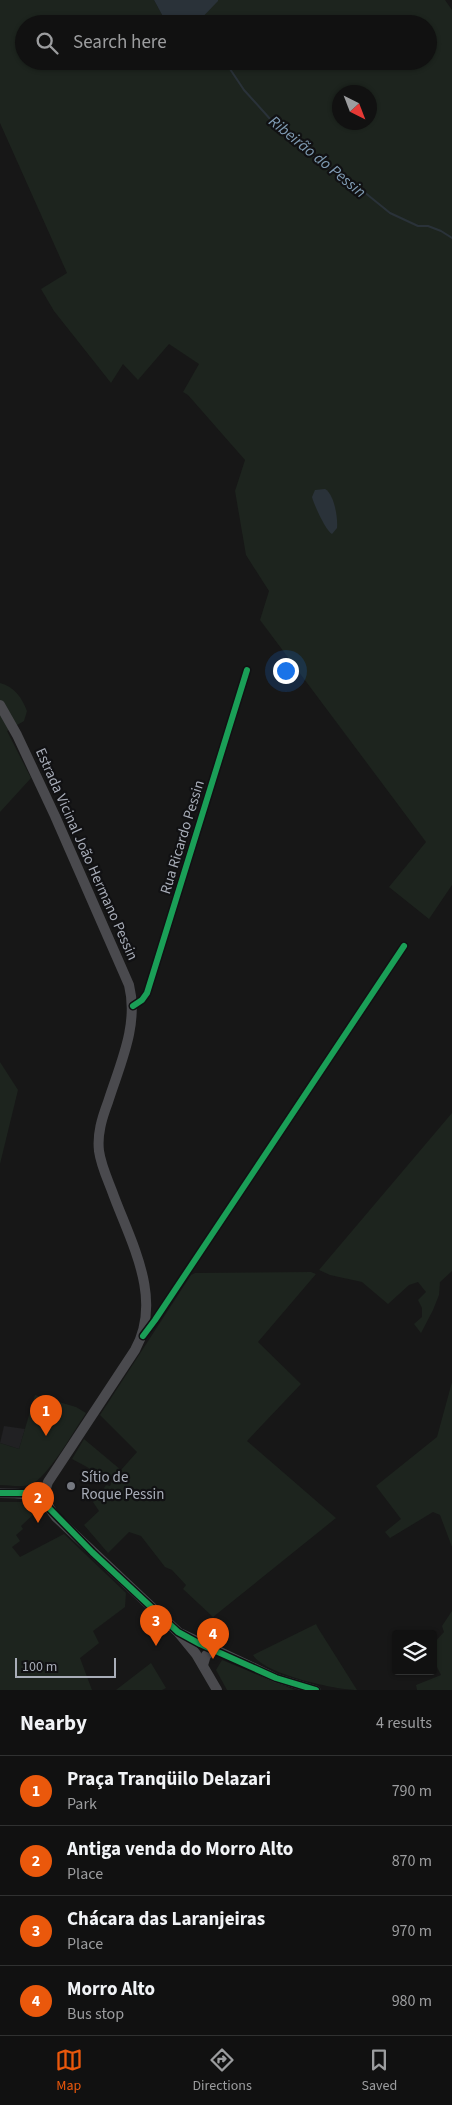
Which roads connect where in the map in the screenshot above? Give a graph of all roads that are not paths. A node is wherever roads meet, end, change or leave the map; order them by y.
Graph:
1 (247, 670) dead end
2 (0, 705) edge
3 (404, 946) dead end
4 (133, 1006) junction
5 (143, 1336) junction
6 (48, 1482) junction
7 (0, 1493) edge
8 (24, 1494) junction
9 (48, 1507) junction
10 (178, 1632) junction
11 (215, 1650) junction
12 (203, 1665) junction
13 (218, 1690) edge
14 (316, 1690) edge

1 - 4 street, Rua Ricardo Pessin
2 - 4 main road, Estrada Vicinal João Hermano Pessin
3 - 5 street
4 - 5 main road, Estrada Vicinal João Hermano Pessin
5 - 6 main road, Estrada Vicinal João Hermano Pessin
6 - 8 main road
6 - 9 main road
7 - 8 main road
8 - 9 main road
9 - 10 main road
10 - 11 street
10 - 12 main road
11 - 12 main road
11 - 14 street
12 - 13 main road

